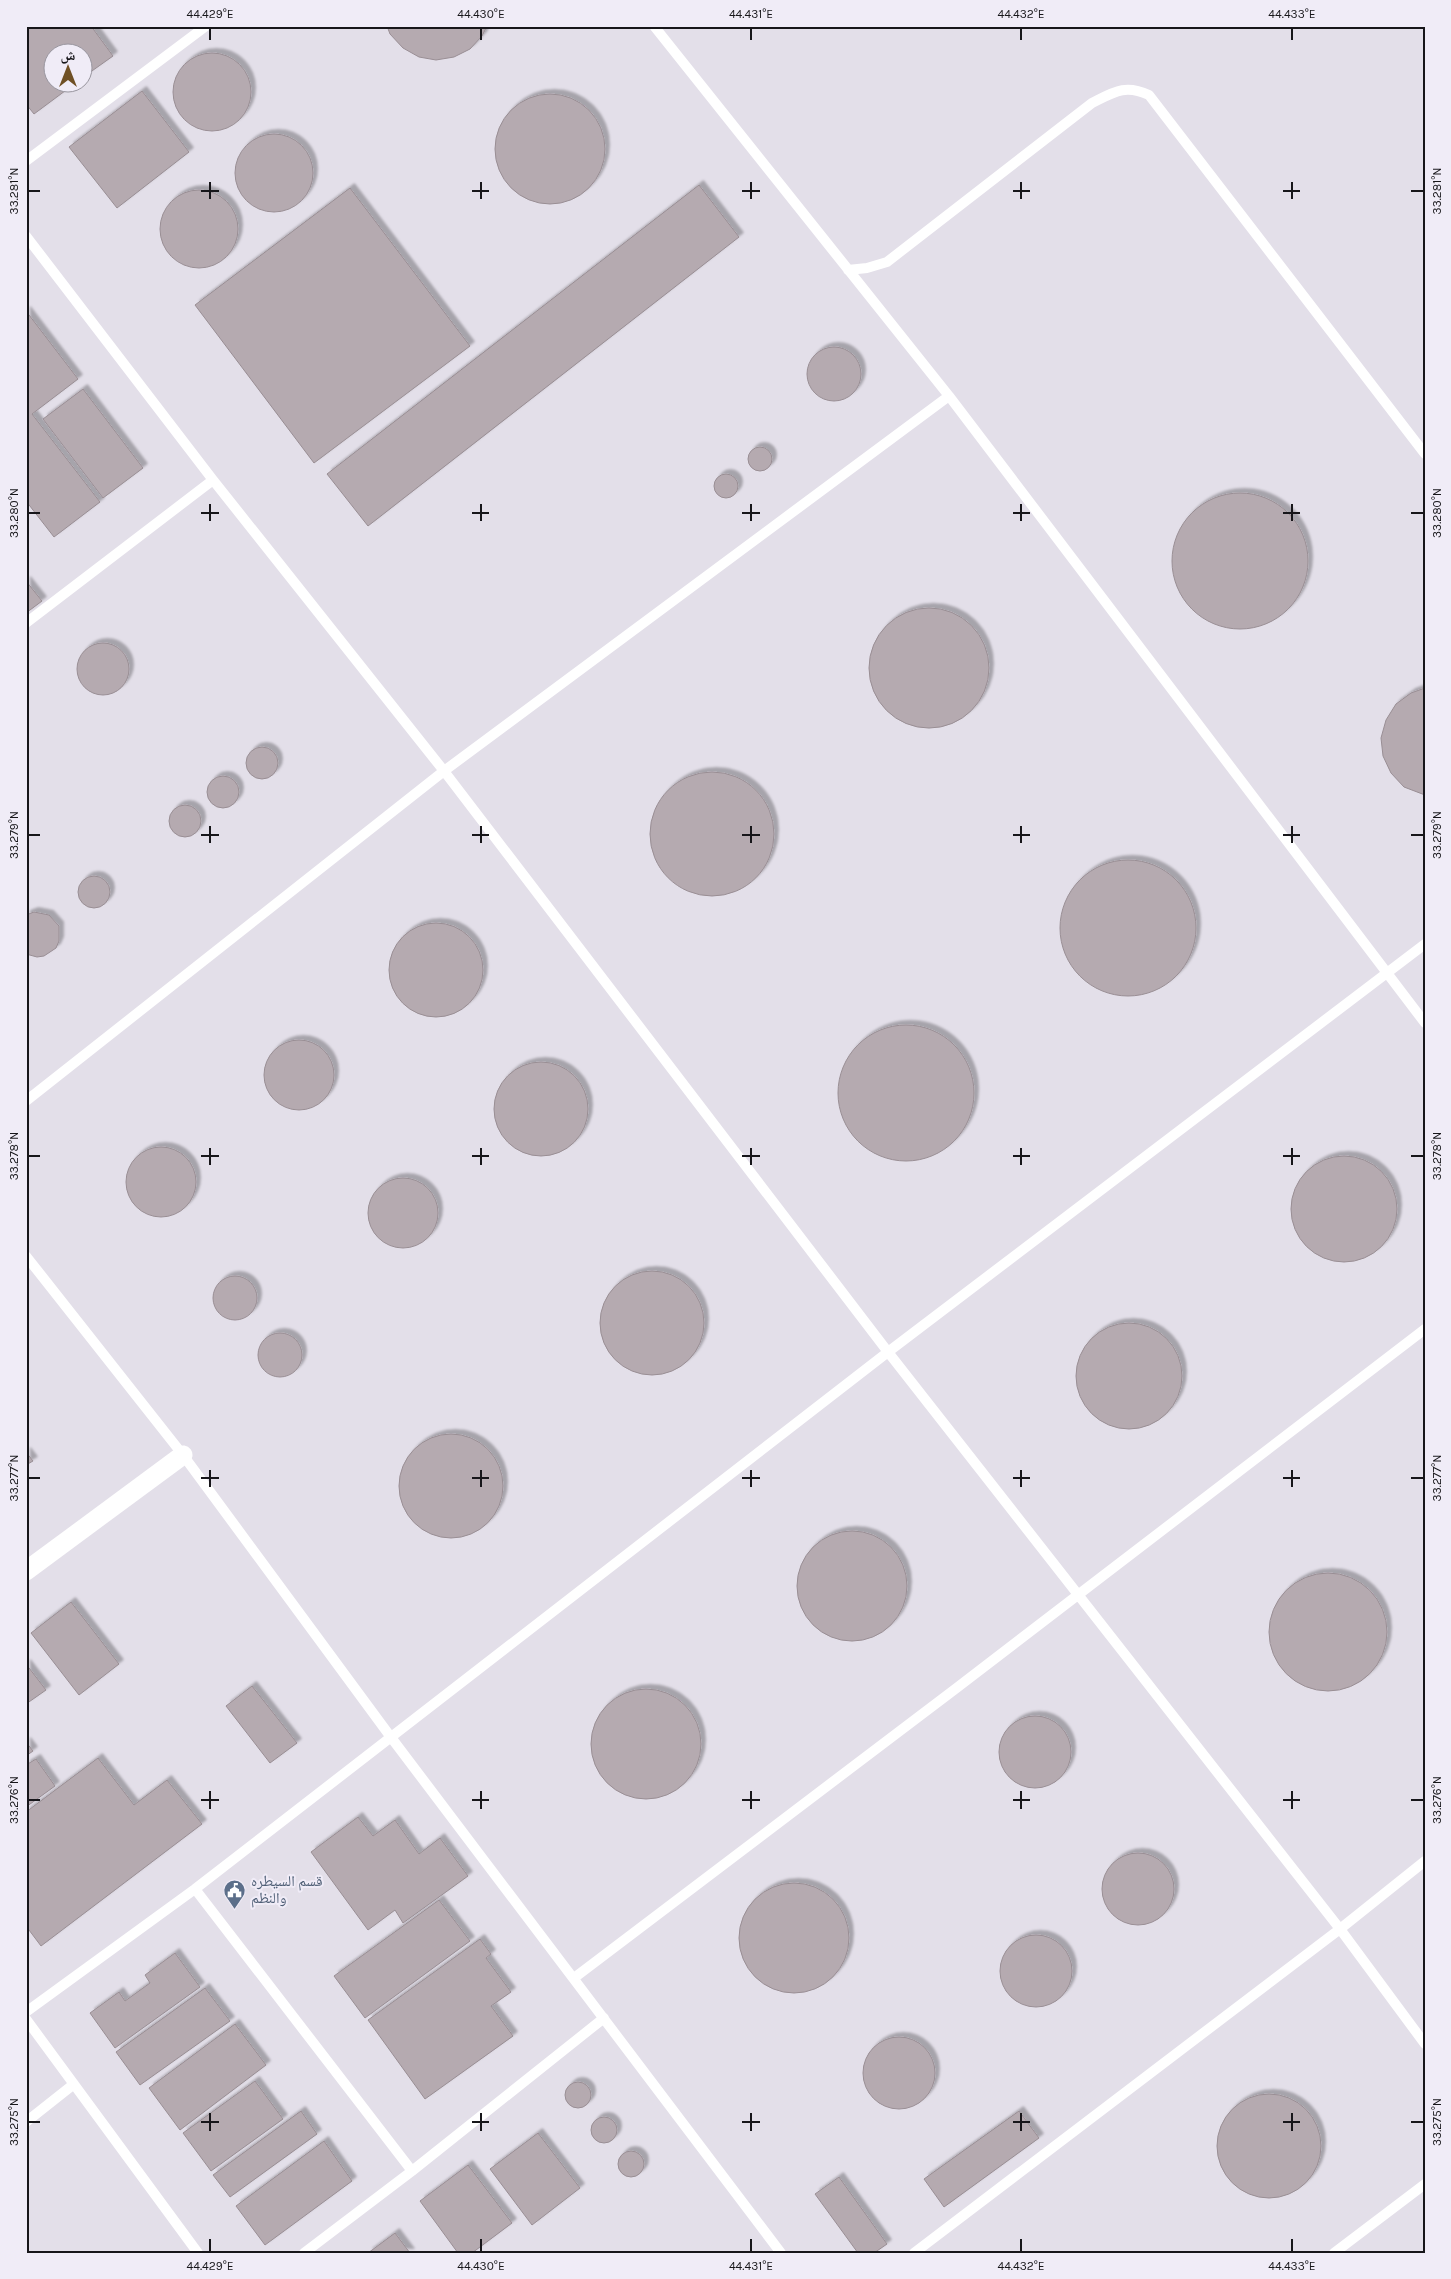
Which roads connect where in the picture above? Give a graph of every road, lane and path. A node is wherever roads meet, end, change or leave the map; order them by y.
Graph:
1 (206, 26) edge
2 (654, 26) edge
3 (26, 161) edge
4 (26, 236) edge
5 (848, 270) junction
6 (949, 396) junction
7 (1425, 454) edge
8 (213, 480) junction
9 (26, 622) edge
10 (444, 771) junction
11 (1425, 944) edge
12 (1387, 973) junction
13 (1425, 1023) edge
14 (26, 1101) edge
15 (26, 1256) edge
16 (1425, 1329) edge
17 (888, 1352) junction
18 (183, 1456) junction
19 (26, 1571) edge
20 (1079, 1595) junction
21 (390, 1736) junction
22 (1425, 1861) edge
23 (195, 1889) junction
24 (1340, 1929) junction
25 (574, 1978) junction
26 (26, 2012) edge
27 (604, 2018) junction
28 (26, 2019) edge
29 (1425, 2044) edge
30 (74, 2084) junction
31 (26, 2122) edge
32 (412, 2171) junction
33 (1425, 2184) edge
34 (198, 2253) edge
35 (304, 2253) edge
36 (781, 2253) edge
37 (914, 2253) edge
38 (1334, 2253) edge

1 - 3 lane
2 - 5 lane
4 - 8 lane
5 - 6 lane
5 - 7 lane
6 - 10 lane
6 - 12 lane
8 - 9 lane
8 - 10 lane
10 - 14 lane
10 - 17 lane
11 - 12 lane
12 - 13 lane
12 - 17 lane
15 - 18 lane
16 - 20 lane
17 - 20 lane
17 - 21 lane
18 - 19 street
18 - 21 lane
20 - 24 lane
20 - 25 lane
21 - 23 lane
21 - 25 lane
22 - 24 lane
23 - 26 lane
23 - 32 lane
24 - 29 lane
24 - 37 lane
25 - 27 lane
27 - 32 lane
27 - 36 lane
28 - 30 lane
30 - 31 lane
30 - 34 lane
32 - 35 lane
33 - 38 lane

